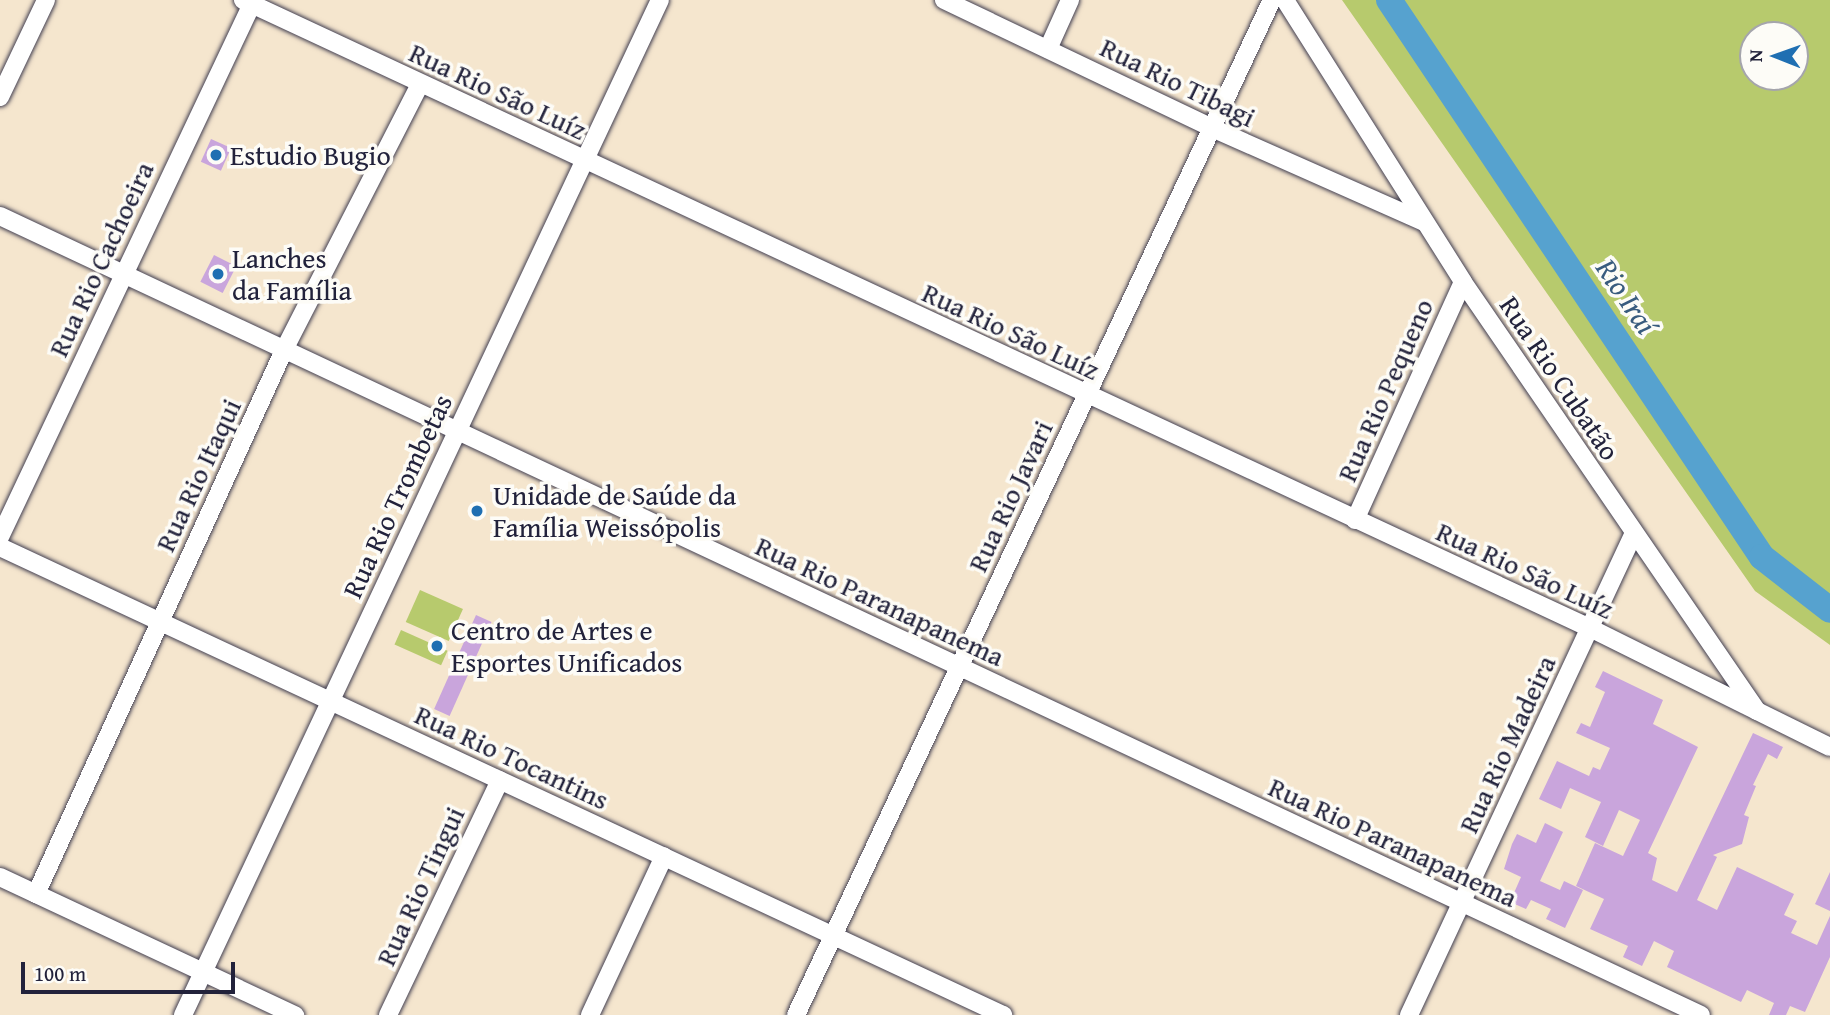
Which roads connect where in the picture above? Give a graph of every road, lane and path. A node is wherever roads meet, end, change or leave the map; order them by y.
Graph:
1 (46, 0) edge
2 (660, 0) edge
3 (944, 0) edge
4 (1070, 0) edge
5 (1272, 0) edge
6 (1285, 0) edge
7 (248, 2) edge
8 (1048, 49) junction
9 (420, 84) junction
10 (0, 97) edge
11 (1212, 128) junction
12 (584, 160) junction
13 (1413, 206) junction
14 (1390, 208) junction
15 (0, 216) edge
16 (1426, 223) junction
17 (121, 274) junction
18 (1463, 282) junction
19 (284, 350) junction
20 (1086, 395) junction
21 (456, 433) junction
22 (1355, 520) junction
23 (1634, 533) junction
24 (0, 537) edge
25 (0, 547) edge
26 (159, 622) junction
27 (1590, 628) junction
28 (959, 667) junction
29 (329, 702) junction
30 (1757, 711) junction
31 (1830, 747) edge
32 (500, 780) junction
33 (664, 856) junction
34 (0, 877) edge
35 (36, 894) junction
36 (1461, 903) junction
37 (833, 936) junction
38 (203, 972) junction
39 (183, 1015) edge
40 (295, 1015) edge
41 (388, 1015) edge
42 (590, 1015) edge
43 (796, 1015) edge
44 (1003, 1015) edge
45 (1409, 1015) edge
46 (1701, 1015) edge

1 - 10 street
2 - 12 street, Rua Rio Trombetas
3 - 8 street, Rua Rio Tibagi
4 - 8 street
5 - 11 street, Rua Rio Javari
6 - 13 street, Rua Rio Cubatão
7 - 9 street, Rua Rio São Luíz
7 - 17 street, Rua Rio Cachoeira
8 - 11 street, Rua Rio Tibagi
9 - 12 street, Rua Rio São Luíz
9 - 19 street, Rua Rio Itaqui
11 - 14 street, Rua Rio Tibagi
11 - 20 street, Rua Rio Javari
12 - 20 street, Rua Rio São Luíz
12 - 21 street, Rua Rio Trombetas
13 - 14 street, Rua Rio Tibagi
13 - 16 street, Rua Rio Cubatão
14 - 16 street, Rua Rio Tibagi
15 - 17 street, Rua Rio Paranapanema
16 - 18 street, Rua Rio Cubatão
17 - 19 street, Rua Rio Paranapanema
17 - 24 street, Rua Rio Cachoeira
18 - 22 street, Rua Rio Pequeno
18 - 23 street, Rua Rio Cubatão
19 - 21 street, Rua Rio Paranapanema
19 - 26 street, Rua Rio Itaqui
20 - 22 street, Rua Rio São Luíz
20 - 28 street, Rua Rio Javari
21 - 28 street, Rua Rio Paranapanema
21 - 29 street, Rua Rio Trombetas
22 - 27 street, Rua Rio São Luíz
23 - 27 street, Rua Rio Madeira
23 - 30 street, Rua Rio Cubatão
25 - 26 street, Rua Rio Tocantins
26 - 29 street, Rua Rio Tocantins
26 - 35 street, Rua Rio Itaqui
27 - 30 street, Rua Rio São Luíz
27 - 36 street, Rua Rio Madeira
28 - 36 street, Rua Rio Paranapanema
28 - 37 street, Rua Rio Javari
29 - 32 street, Rua Rio Tocantins
29 - 38 street, Rua Rio Trombetas
30 - 31 street, Rua Rio Cubatão
32 - 33 street, Rua Rio Tocantins
32 - 41 street, Rua Rio Tingui
33 - 37 street, Rua Rio Tocantins
33 - 42 street
34 - 35 street
35 - 38 street
36 - 45 street, Rua Rio Madeira
36 - 46 street, Rua Rio Paranapanema
37 - 43 street, Rua Rio Javari
37 - 44 street, Rua Rio Tocantins
38 - 39 street, Rua Rio Trombetas
38 - 40 street

